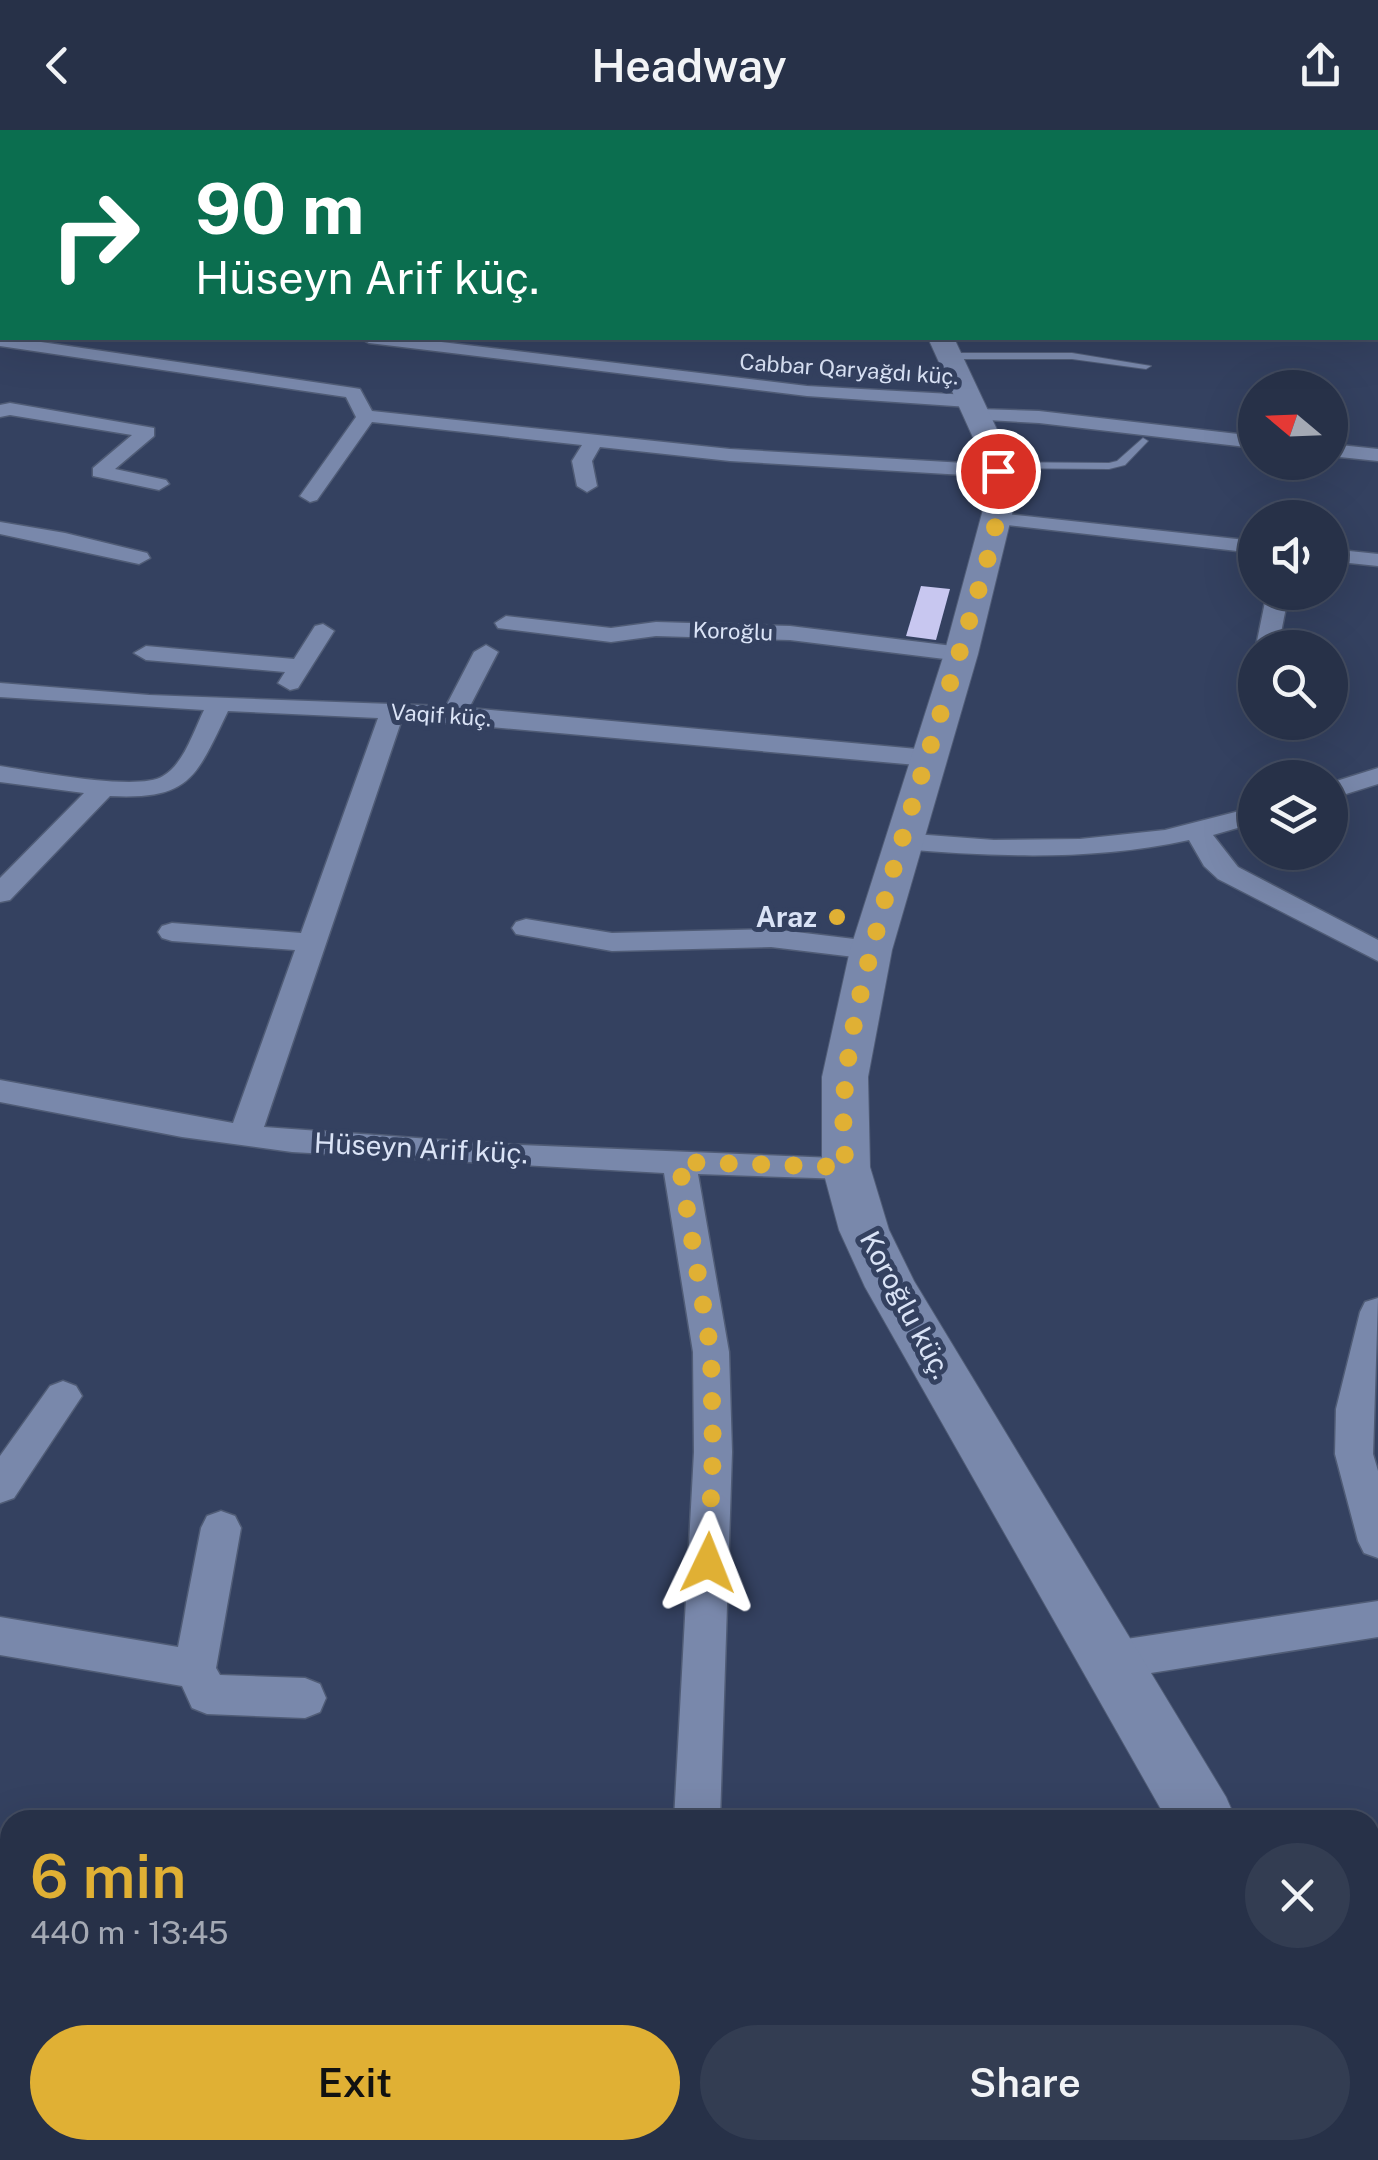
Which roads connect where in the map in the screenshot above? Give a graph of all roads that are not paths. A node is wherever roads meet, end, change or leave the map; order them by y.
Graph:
1 (386, 340) edge
2 (0, 341) edge
3 (945, 347) edge
4 (1146, 366) dead end
5 (973, 408) junction
6 (0, 411) edge
7 (367, 416) junction
8 (1238, 440) edge
9 (1143, 441) dead end
10 (593, 442) junction
11 (1348, 452) edge
12 (1378, 455) edge
13 (997, 468) junction
14 (159, 484) dead end
15 (587, 486) dead end
16 (310, 496) dead end
17 (997, 519) junction
18 (0, 528) edge
19 (1238, 545) edge
20 (1348, 557) edge
21 (138, 558) dead end
22 (1378, 560) edge
23 (506, 622) dead end
24 (323, 630) dead end
25 (486, 652) dead end
26 (146, 653) dead end
27 (961, 654) junction
28 (299, 666) junction
29 (0, 690) edge
30 (220, 703) junction
31 (278, 705) junction
32 (393, 711) junction
33 (454, 714) junction
34 (928, 758) junction
35 (0, 774) edge
36 (1378, 776) edge
37 (1348, 785) edge
38 (104, 787) junction
39 (1238, 820) edge
40 (1198, 833) junction
41 (901, 841) junction
42 (0, 894) edge
43 (526, 928) dead end
44 (172, 932) dead end
45 (311, 942) junction
46 (872, 950) junction
47 (1378, 952) edge
48 (11, 1093) edge
49 (0, 1121) edge
50 (244, 1135) junction
51 (679, 1162) junction
52 (846, 1167) junction
53 (1378, 1312) edge
54 (63, 1396) dead end
55 (0, 1487) edge
56 (221, 1528) dead end
57 (1378, 1541) edge
58 (1378, 1619) edge
59 (0, 1636) edge
60 (1113, 1660) junction
61 (194, 1669) junction
62 (306, 1698) dead end
63 (697, 1810) edge
64 (1197, 1810) edge

1 - 5 street, Cabbar Qaryağdı küç.
2 - 7 street
3 - 4 lane
3 - 5 street, Koroğlu küç.
5 - 8 street, Cabbar Qaryağdı küç.
5 - 13 street, Koroğlu küç.
6 - 14 street
7 - 10 street
7 - 16 street
9 - 13 lane
10 - 13 street
10 - 15 street
11 - 12 street
13 - 17 street, Koroğlu küç.
17 - 19 street
17 - 27 street, Koroğlu küç.
18 - 21 street
20 - 22 street
23 - 27 street, Koroğlu
24 - 28 street
25 - 33 street
26 - 28 street
27 - 34 street, Koroğlu küç.
28 - 31 street
29 - 30 street, Vaqif küç.
30 - 31 street, Vaqif küç.
30 - 38 street
31 - 32 street, Vaqif küç.
32 - 33 street, Vaqif küç.
32 - 45 street
33 - 34 street, Vaqif küç.
34 - 41 street, Koroğlu küç.
35 - 38 street
36 - 37 street
38 - 42 street
39 - 40 street
40 - 41 street
40 - 47 street
41 - 46 street, Koroğlu küç.
43 - 46 street
44 - 45 street
45 - 50 street
46 - 52 street, Koroğlu küç.
48 - 49 street
48 - 50 street, Hüseyn Arif küç.
50 - 51 street, Hüseyn Arif küç.
51 - 52 street, Hüseyn Arif küç.
51 - 63 street
52 - 60 street, Koroğlu küç.
53 - 57 street
54 - 55 street
56 - 61 street
58 - 60 street
59 - 61 street
60 - 64 street, Koroğlu küç.
61 - 62 street

